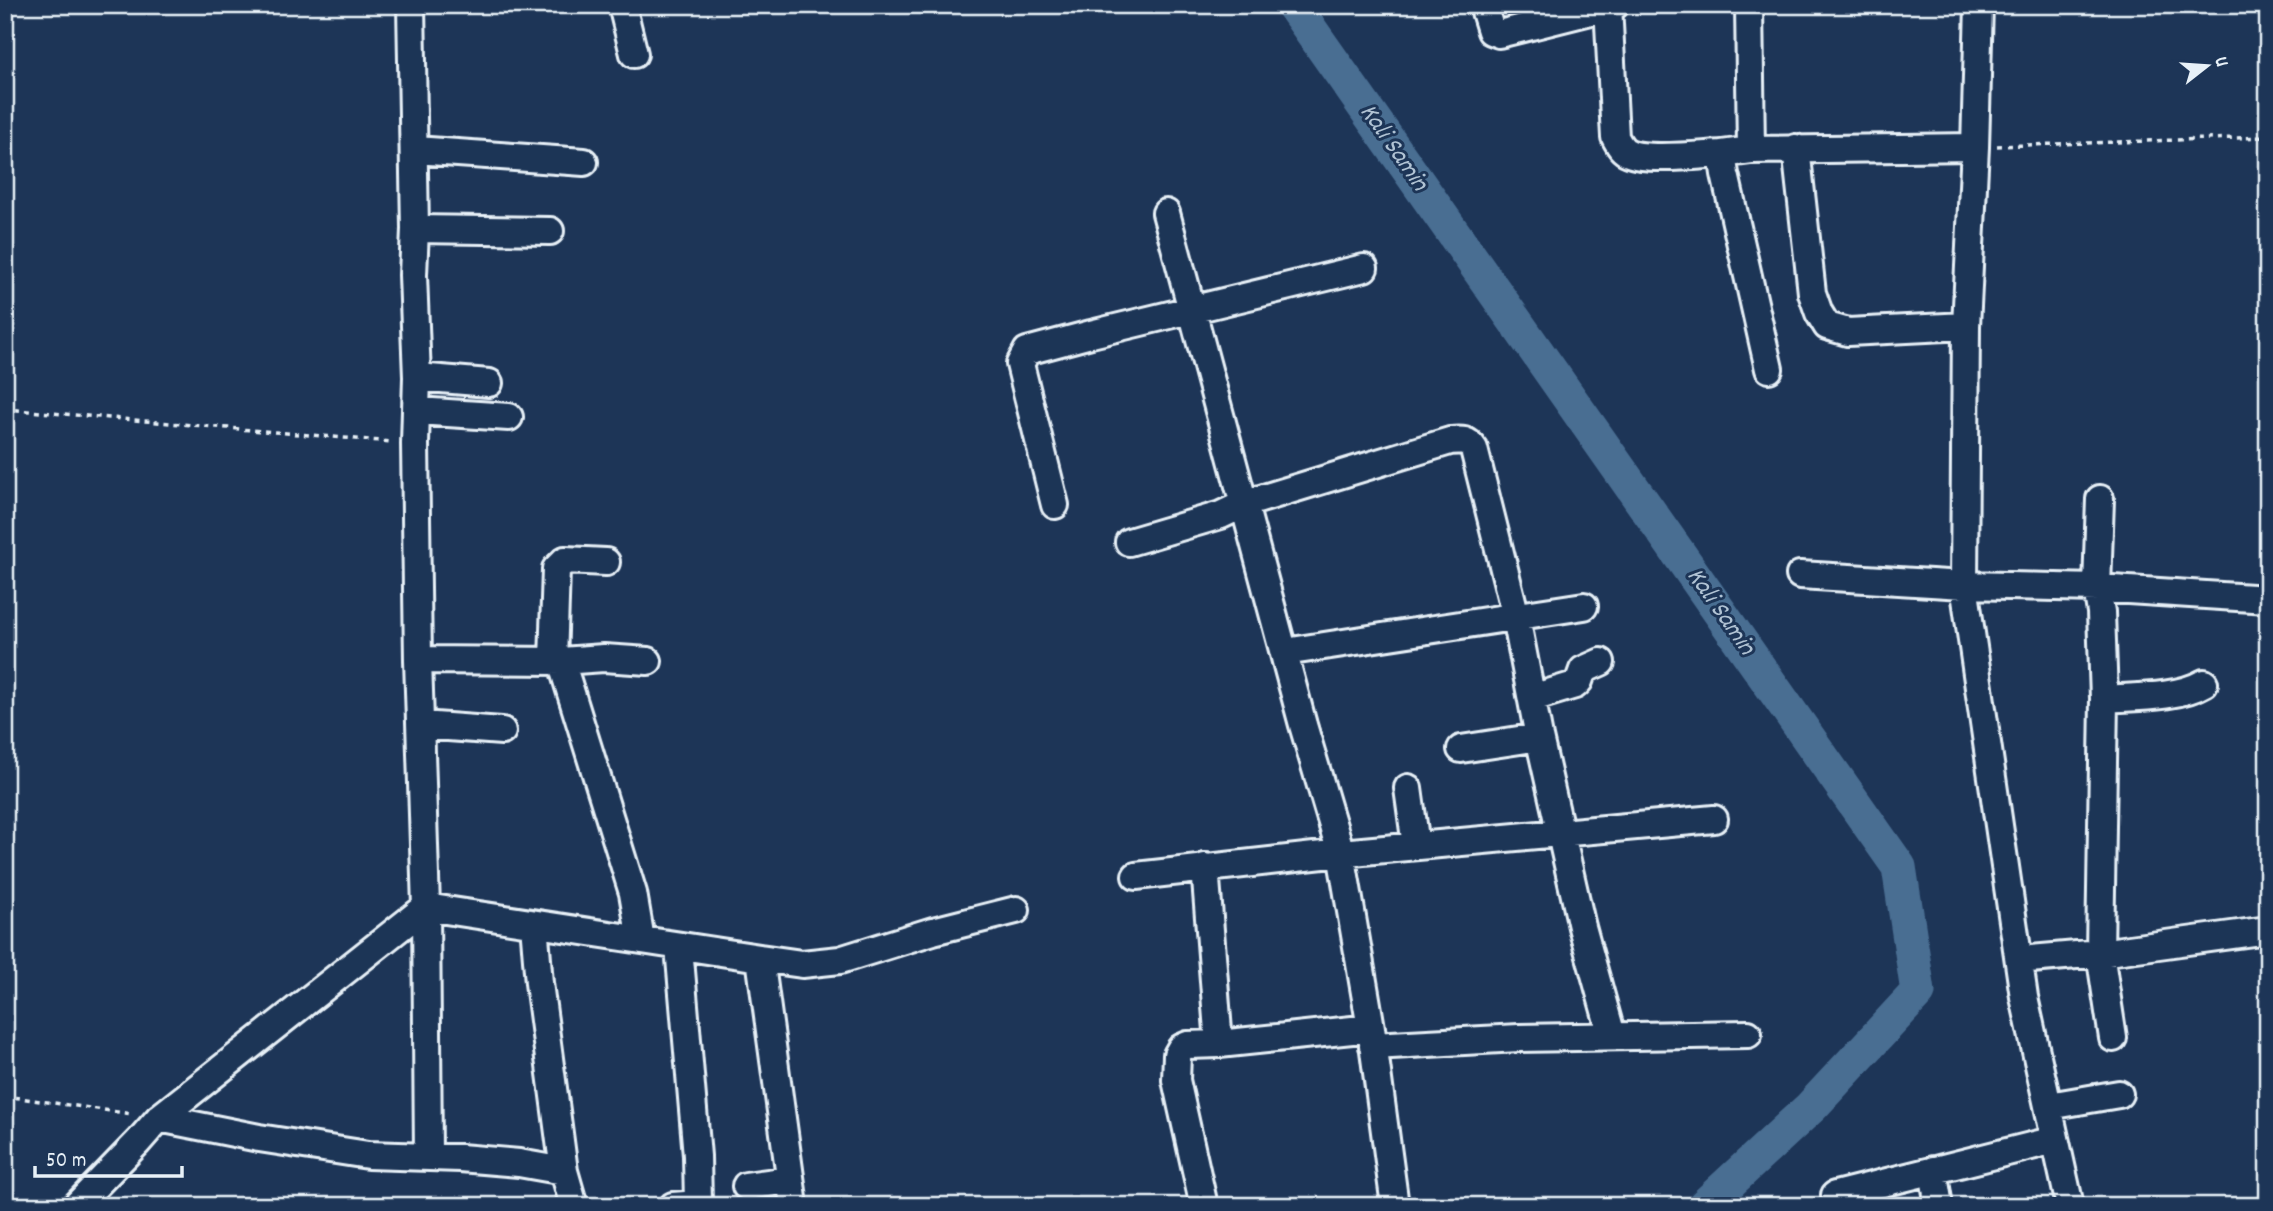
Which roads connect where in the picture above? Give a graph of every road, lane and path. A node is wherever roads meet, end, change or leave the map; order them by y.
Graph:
1 (411, 5) edge
2 (622, 5) edge
3 (1483, 5) edge
4 (1609, 5) edge
5 (1615, 5) edge
6 (1749, 5) edge
7 (1979, 5) edge
8 (634, 54) dead end
9 (2268, 137) edge
10 (1975, 147) junction
11 (1797, 149) junction
12 (415, 150) junction
13 (1751, 150) junction
14 (1722, 154) junction
15 (584, 162) dead end
16 (1166, 213) dead end
17 (415, 229) junction
18 (550, 232) dead end
19 (1364, 268) dead end
20 (1191, 309) junction
21 (1966, 326) junction
22 (1769, 369) dead end
23 (417, 377) junction
24 (489, 383) dead end
25 (5, 409) edge
26 (417, 411) junction
27 (509, 417) dead end
28 (415, 444) junction
29 (2100, 499) dead end
30 (1055, 505) dead end
31 (1244, 505) junction
32 (1129, 542) dead end
33 (606, 562) dead end
34 (1800, 575) dead end
35 (1964, 585) junction
36 (2097, 588) junction
37 (2268, 599) edge
38 (1584, 606) dead end
39 (1516, 617) junction
40 (1285, 652) junction
41 (418, 660) junction
42 (557, 661) junction
43 (648, 661) dead end
44 (1601, 662) dead end
45 (2204, 683) dead end
46 (1532, 698) junction
47 (2105, 699) junction
48 (421, 725) junction
49 (502, 732) dead end
50 (1539, 737) junction
51 (1461, 749) dead end
52 (1408, 788) dead end
53 (1714, 819) dead end
54 (1559, 831) junction
55 (1416, 846) junction
56 (1341, 853) junction
57 (1206, 867) junction
58 (1136, 876) dead end
59 (426, 907) junction
60 (1016, 910) dead end
61 (534, 923) junction
62 (2268, 930) edge
63 (641, 940) junction
64 (679, 947) junction
65 (2099, 953) junction
66 (760, 958) junction
67 (2019, 960) junction
68 (1748, 1034) dead end
69 (1612, 1036) junction
70 (1372, 1037) junction
71 (2113, 1038) dead end
72 (1219, 1044) junction
73 (2119, 1094) dead end
74 (5, 1096) edge
75 (2049, 1106) junction
76 (159, 1118) junction
77 (2055, 1140) junction
78 (428, 1156) junction
79 (1933, 1170) junction
80 (564, 1171) junction
81 (746, 1186) dead end
82 (792, 1193) edge
83 (1835, 1195) dead end
84 (690, 1205) edge
85 (76, 1206) edge
86 (574, 1206) edge
87 (1205, 1206) edge
88 (1395, 1206) edge
89 (1939, 1206) edge
90 (2070, 1206) edge

1 - 12 street
2 - 8 street
3 - 4 street
4 - 5 street
4 - 14 street
6 - 13 street
7 - 10 street
9 - 10 path
10 - 11 street
10 - 21 street
11 - 13 street
11 - 21 street
12 - 15 street
12 - 17 street
13 - 14 street
14 - 22 street
16 - 20 street
17 - 18 street
17 - 23 street
19 - 20 street
20 - 30 street
20 - 31 street
21 - 35 street
23 - 24 street
23 - 26 street
25 - 28 path
26 - 27 street
26 - 28 street
28 - 41 street
29 - 36 street
31 - 32 street
31 - 39 street
31 - 40 street
33 - 42 street
34 - 35 street
35 - 36 street
35 - 67 street
36 - 37 street
36 - 47 street
38 - 39 street
39 - 40 street
39 - 46 street
40 - 56 street
41 - 42 street
41 - 48 street
42 - 43 street
42 - 63 street
44 - 46 street
45 - 47 street
46 - 50 street
47 - 65 street
48 - 49 street
48 - 59 street
50 - 51 street
50 - 54 street
52 - 55 street
53 - 54 street
54 - 55 street
54 - 69 street
55 - 56 street
56 - 57 street
56 - 70 street
57 - 58 street
57 - 72 street
59 - 61 street
59 - 76 street
59 - 78 street
60 - 66 street
61 - 63 street
61 - 80 street
62 - 65 street
63 - 64 street
64 - 66 street
64 - 84 street
65 - 67 street
65 - 71 street
66 - 82 street
67 - 75 street
68 - 69 street
69 - 70 street
70 - 72 street
70 - 88 street
72 - 87 street
73 - 75 street
74 - 76 path
75 - 77 street
76 - 78 street
76 - 85 street
77 - 79 street
77 - 90 street
78 - 80 street
79 - 83 street
79 - 89 street
80 - 86 street
81 - 82 street

